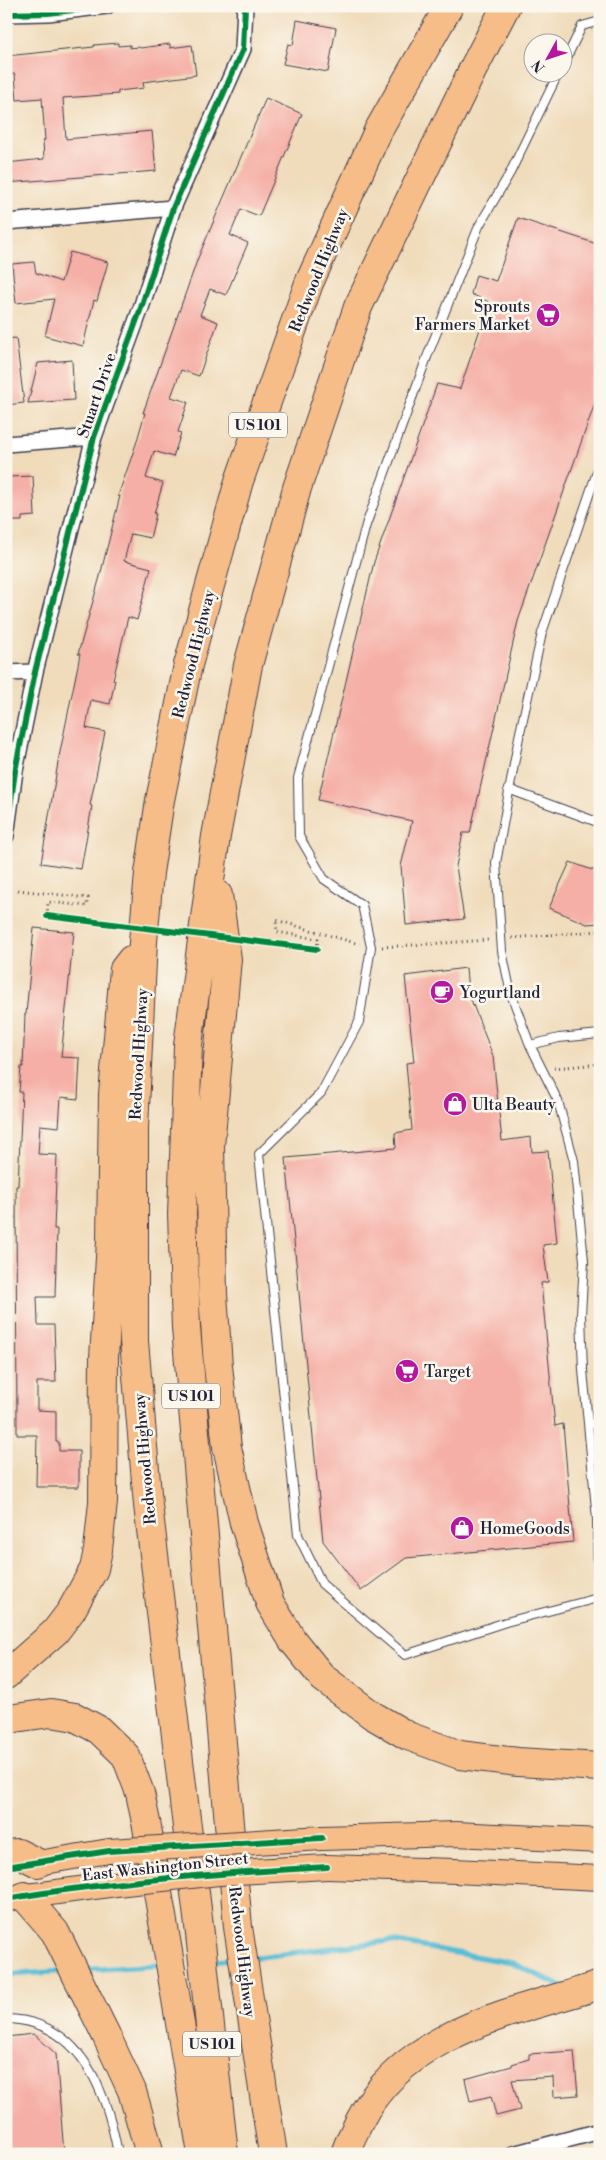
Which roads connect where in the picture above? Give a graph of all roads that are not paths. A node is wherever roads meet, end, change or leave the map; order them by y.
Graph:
1 (107, 6) edge
2 (245, 6) edge
3 (449, 6) edge
4 (506, 6) edge
5 (48, 10) edge
6 (6, 14) edge
7 (600, 21) edge
8 (574, 42) edge
9 (554, 82) edge
10 (173, 208) junction
11 (6, 222) edge
12 (94, 437) junction
13 (6, 444) edge
14 (600, 463) edge
15 (6, 672) edge
16 (35, 672) junction
17 (508, 790) junction
18 (600, 823) edge
19 (6, 836) edge
20 (214, 864) junction
21 (143, 942) junction
22 (600, 1034) edge
23 (530, 1045) junction
24 (600, 1423) edge
25 (589, 1424) junction
26 (599, 1541) edge
27 (6, 1674) edge
28 (6, 1722) edge
29 (600, 1767) edge
30 (600, 1841) edge
31 (6, 1854) edge
32 (38, 1863) joint
33 (600, 1878) edge
34 (15, 1897) edge
35 (600, 1985) edge
36 (6, 2019) edge
37 (600, 2131) edge
38 (118, 2154) edge
39 (150, 2154) edge
40 (202, 2154) edge
41 (224, 2154) edge
42 (273, 2154) edge
43 (345, 2154) edge
44 (513, 2154) edge

1 - 5 street
2 - 10 street, Stuart Drive
3 - 21 highway, Redwood Highway / US 101
4 - 20 highway, Redwood Highway / US 101
5 - 6 street
7 - 8 lane
9 - 26 lane
10 - 11 street
10 - 12 street, Stuart Drive
12 - 13 street
12 - 16 street, Stuart Drive
14 - 17 lane
15 - 16 street
16 - 19 street, Stuart Drive
17 - 18 lane
17 - 23 lane
20 - 29 highway
20 - 42 highway, Redwood Highway / US 101
21 - 27 highway
21 - 41 highway, Redwood Highway / US 101
22 - 23 lane
23 - 25 lane
24 - 25 lane
25 - 26 lane
28 - 40 highway
30 - 32 main road, East Washington Street, bridge
31 - 32 highway
33 - 34 main road, East Washington Street, bridge
34 - 39 highway
35 - 43 highway
36 - 38 lane
37 - 44 street

